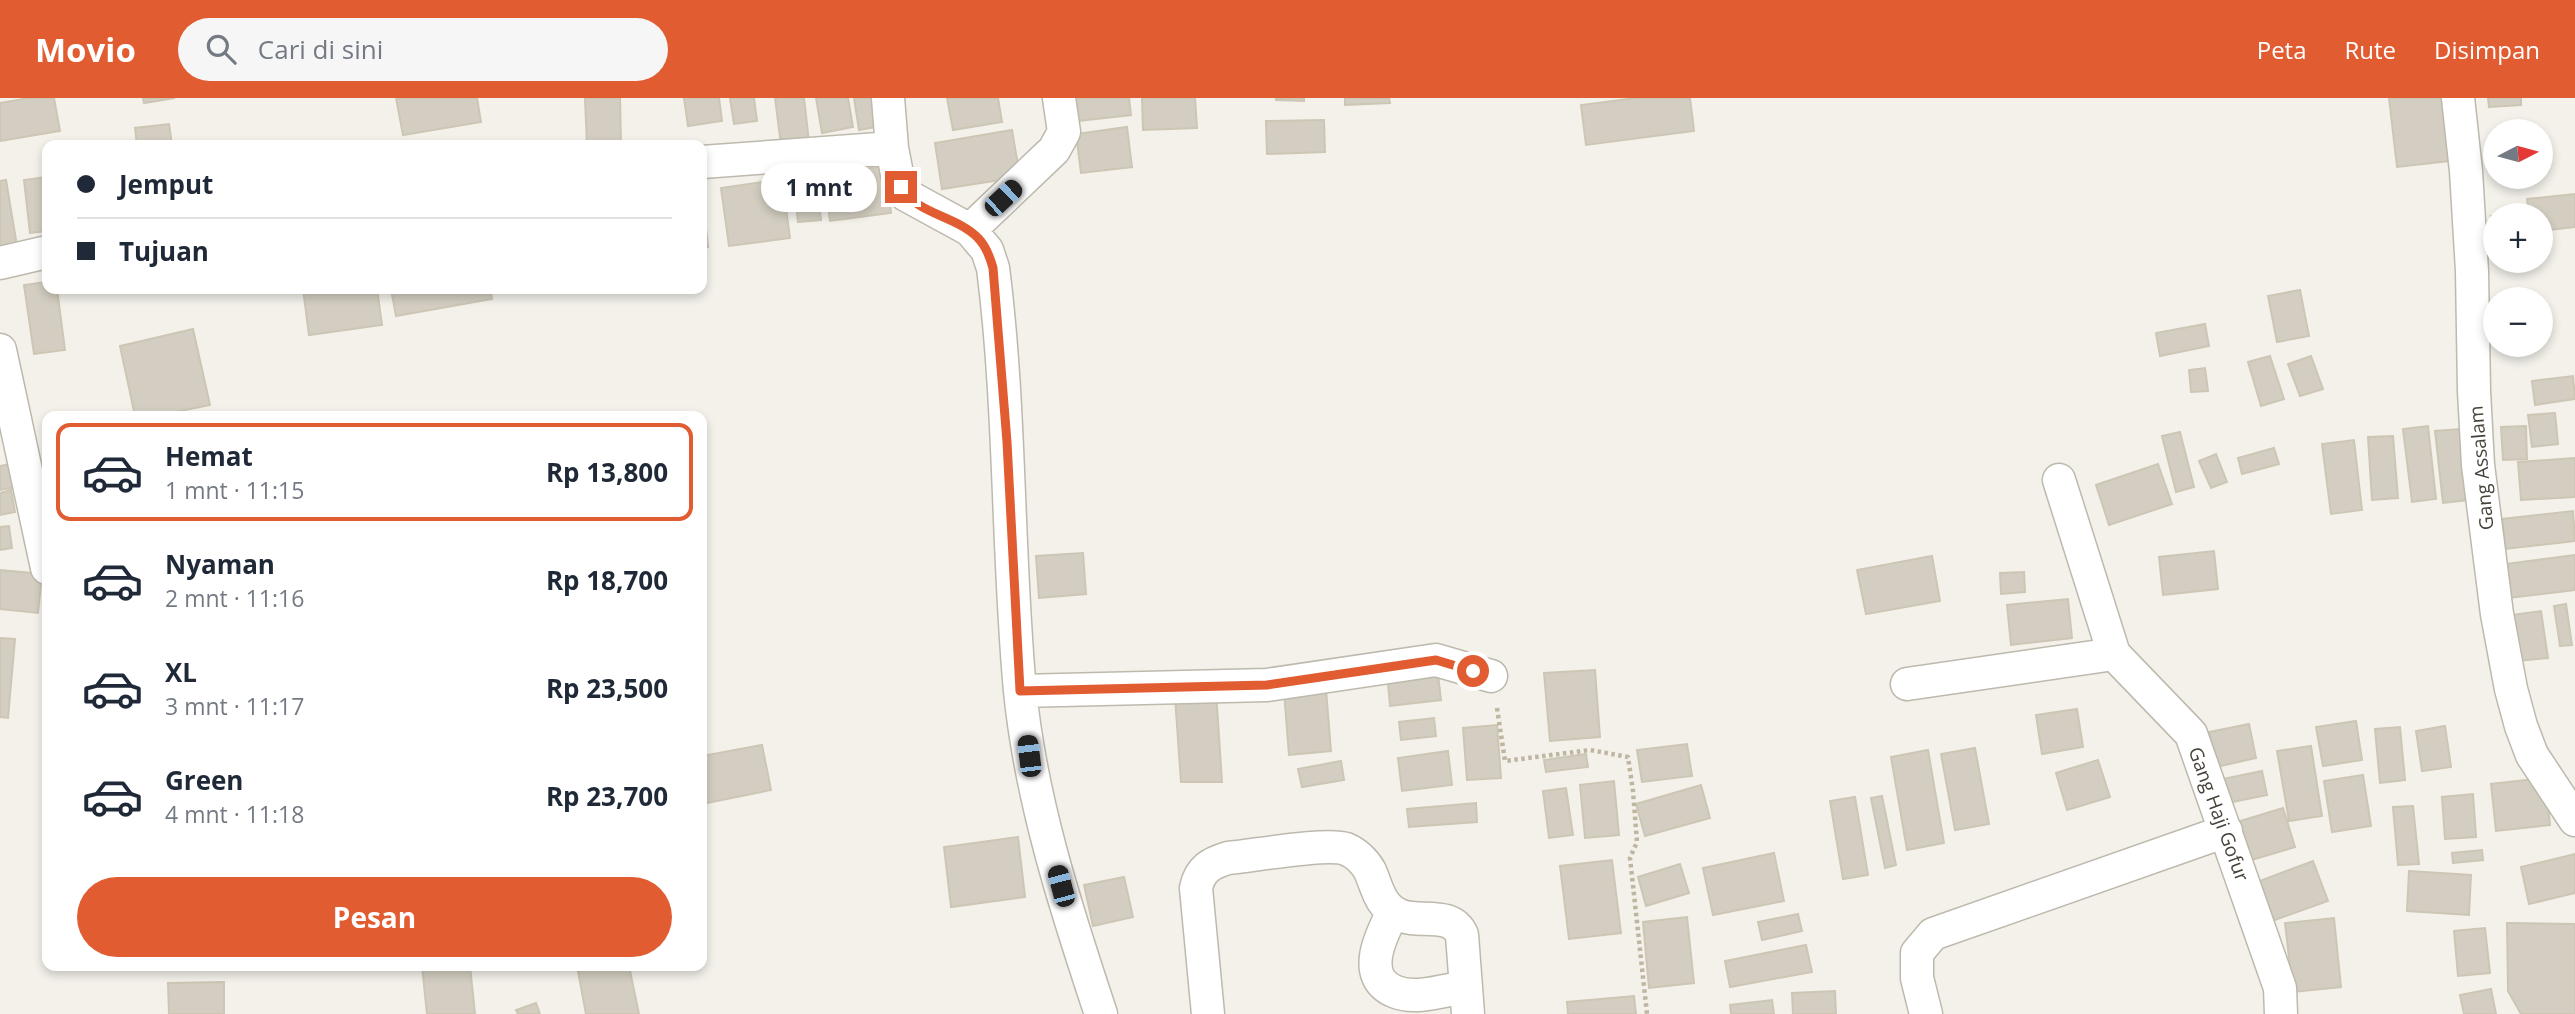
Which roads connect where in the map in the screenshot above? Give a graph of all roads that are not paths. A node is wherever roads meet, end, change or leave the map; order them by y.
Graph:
1 (888, 98) edge
2 (1059, 98) edge
3 (2458, 98) edge
4 (892, 148) junction
5 (707, 162) edge
6 (970, 230) junction
7 (42, 253) edge
8 (0, 263) edge
9 (0, 350) edge
10 (11, 459) edge
11 (2059, 480) dead end
12 (42, 553) edge
13 (2114, 654) junction
14 (1491, 676) road end
15 (1907, 684) dead end
16 (1020, 691) junction
17 (2575, 820) edge
18 (2226, 831) junction
19 (1393, 912) junction
20 (1467, 1001) edge
21 (1101, 1014) edge
22 (1208, 1014) edge
23 (1926, 1014) edge
24 (2281, 1014) edge

1 - 4 street
2 - 6 street
3 - 17 street, Gang Assalam
4 - 5 street
4 - 6 street
6 - 16 street
7 - 8 street
9 - 10 street
10 - 12 street
11 - 13 street, Gang Haji Gofur
13 - 15 street
13 - 18 street, Gang Haji Gofur
14 - 16 street
16 - 21 street
18 - 23 street
18 - 24 street, Gang Haji Gofur
19 - 20 street
19 - 20 street
19 - 22 street

